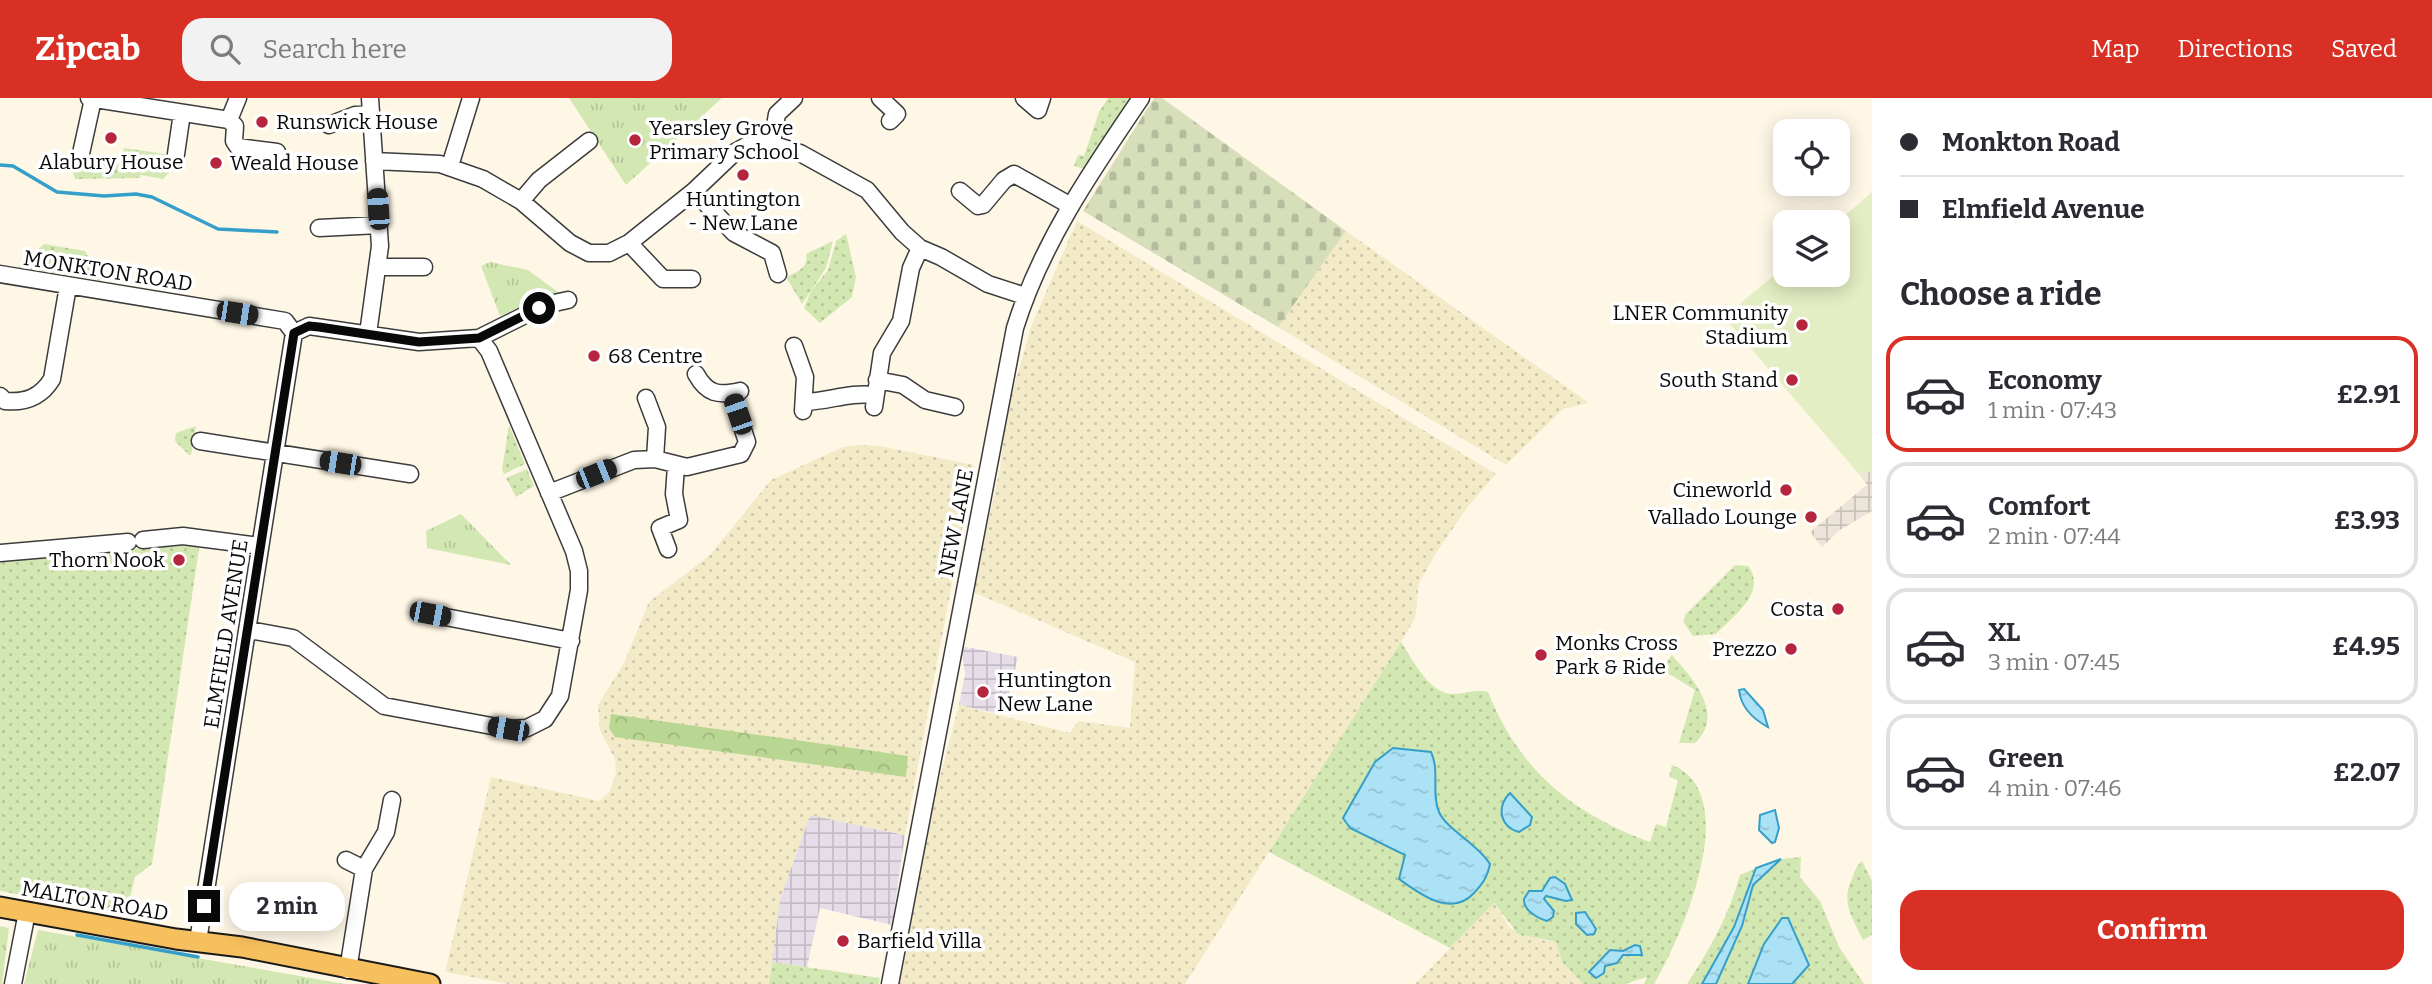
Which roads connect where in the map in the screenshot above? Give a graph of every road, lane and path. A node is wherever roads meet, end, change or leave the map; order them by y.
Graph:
1 (91, 98) edge
2 (237, 98) edge
3 (471, 98) edge
4 (794, 98) edge
5 (880, 98) edge
6 (1024, 98) edge
7 (1141, 98) edge
8 (135, 102) edge
9 (371, 106) edge
10 (1038, 111) edge
11 (182, 113) junction
12 (897, 118) dead end
13 (229, 120) junction
14 (329, 125) dead end
15 (589, 141) dead end
16 (772, 144) junction
17 (277, 152) dead end
18 (176, 154) dead end
19 (80, 158) dead end
20 (374, 161) junction
21 (450, 166) junction
22 (694, 191) junction
23 (960, 191) dead end
24 (521, 201) junction
25 (1071, 206) junction
26 (379, 225) junction
27 (319, 228) dead end
28 (629, 243) junction
29 (920, 248) junction
30 (782, 263) dead end
31 (378, 267) junction
32 (424, 267) dead end
33 (0, 274) edge
34 (692, 279) dead end
35 (68, 286) junction
36 (1025, 296) junction
37 (568, 300) dead end
38 (294, 333) junction
39 (368, 334) junction
40 (479, 338) junction
41 (794, 346) dead end
42 (696, 374) dead end
43 (875, 394) junction
44 (0, 396) edge
45 (646, 398) dead end
46 (955, 407) dead end
47 (200, 440) dead end
48 (277, 452) junction
49 (655, 459) junction
50 (676, 466) junction
51 (410, 474) dead end
52 (549, 493) junction
53 (260, 546) junction
54 (668, 549) dead end
55 (0, 553) edge
56 (430, 614) dead end
57 (249, 630) junction
58 (570, 641) junction
59 (392, 800) dead end
60 (346, 860) dead end
61 (364, 870) junction
62 (0, 907) edge
63 (27, 912) junction
64 (198, 941) junction
65 (348, 970) junction
66 (13, 984) edge
67 (430, 984) edge
68 (890, 984) edge

1 - 8 street
1 - 19 street
2 - 13 street
3 - 21 street
4 - 16 street
5 - 12 street
6 - 10 street
7 - 25 street, NEW LANE
8 - 11 street
9 - 14 street
9 - 20 street
11 - 13 street
11 - 18 street
13 - 17 street
15 - 24 street
16 - 22 street
16 - 29 street
20 - 21 street
20 - 26 street
21 - 24 street
22 - 28 street
22 - 30 street
23 - 25 street
24 - 28 street
25 - 36 street, NEW LANE
26 - 27 street
26 - 31 street
28 - 34 street
29 - 36 street
29 - 43 street
31 - 32 street
31 - 39 street
33 - 35 street, MONKTON ROAD
35 - 38 street, MONKTON ROAD
35 - 44 street
36 - 68 street, NEW LANE
37 - 40 street
38 - 39 street
38 - 48 street, ELMFIELD AVENUE
39 - 40 street
40 - 52 street
41 - 43 street
42 - 50 street
43 - 46 street
45 - 49 street
47 - 48 street
48 - 51 street
48 - 53 street, ELMFIELD AVENUE
49 - 50 street
49 - 52 street
50 - 54 street
52 - 58 street
53 - 55 street
53 - 57 street, ELMFIELD AVENUE
56 - 58 street
57 - 58 street
57 - 64 street, ELMFIELD AVENUE
59 - 61 street
60 - 61 street
61 - 65 street
62 - 63 main road, MALTON ROAD
63 - 64 main road, MALTON ROAD
63 - 66 street
64 - 65 main road, MALTON ROAD
65 - 67 main road, MALTON ROAD

